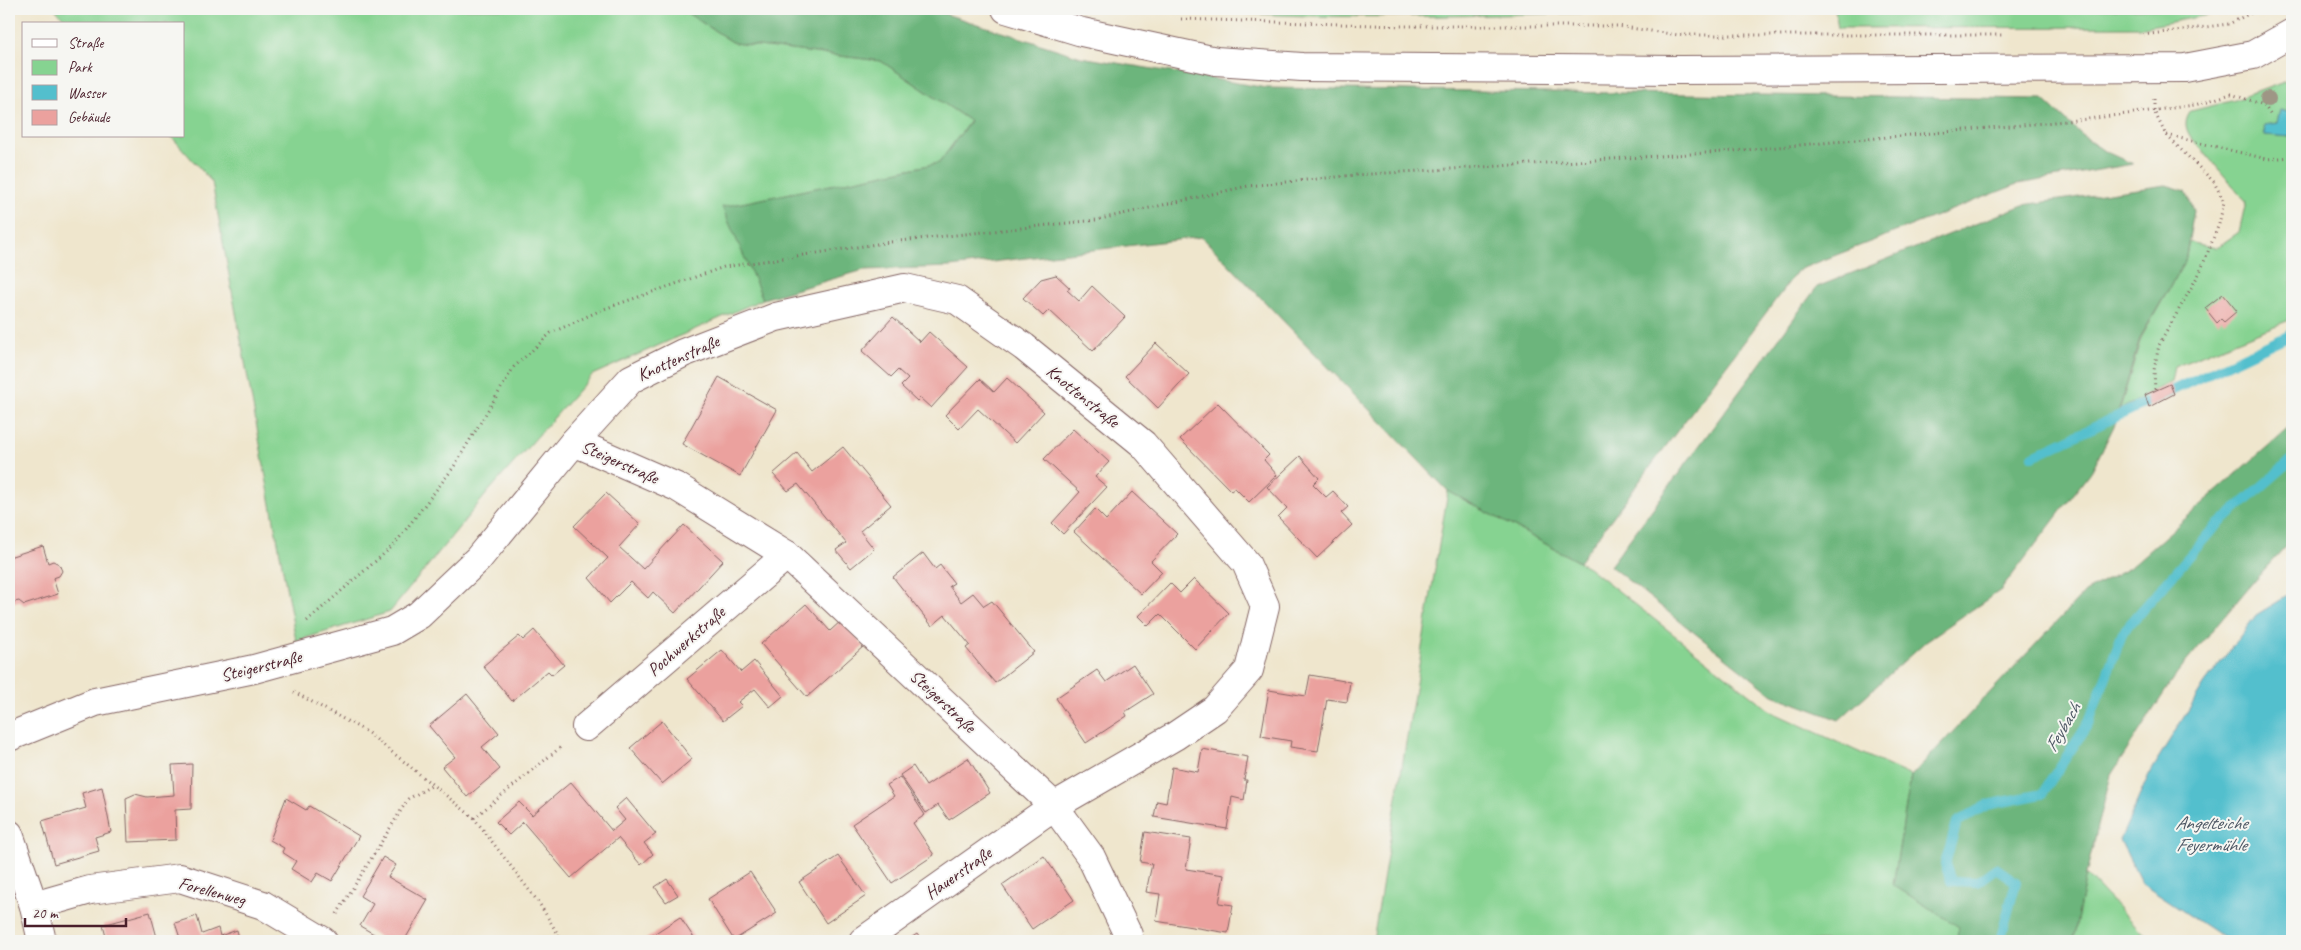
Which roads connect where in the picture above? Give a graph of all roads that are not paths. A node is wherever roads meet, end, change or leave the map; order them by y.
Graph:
1 (1006, 9) edge
2 (2292, 33) edge
3 (574, 442) junction
4 (787, 555) junction
5 (586, 727) road end
6 (9, 737) edge
7 (1054, 806) junction
8 (9, 834) edge
9 (34, 906) junction
10 (322, 940) edge
11 (42, 941) edge
12 (863, 941) edge
13 (1129, 941) edge

1 - 2 street
3 - 4 street, Steigerstraße
3 - 6 street, Steigerstraße
3 - 7 street, Knottenstraße
4 - 5 street, Pochwerkstraße
4 - 7 street, Steigerstraße
7 - 12 street, Hauerstraße
7 - 13 street, Steigerstraße
8 - 9 street
9 - 10 street, Forellenweg
9 - 11 street

